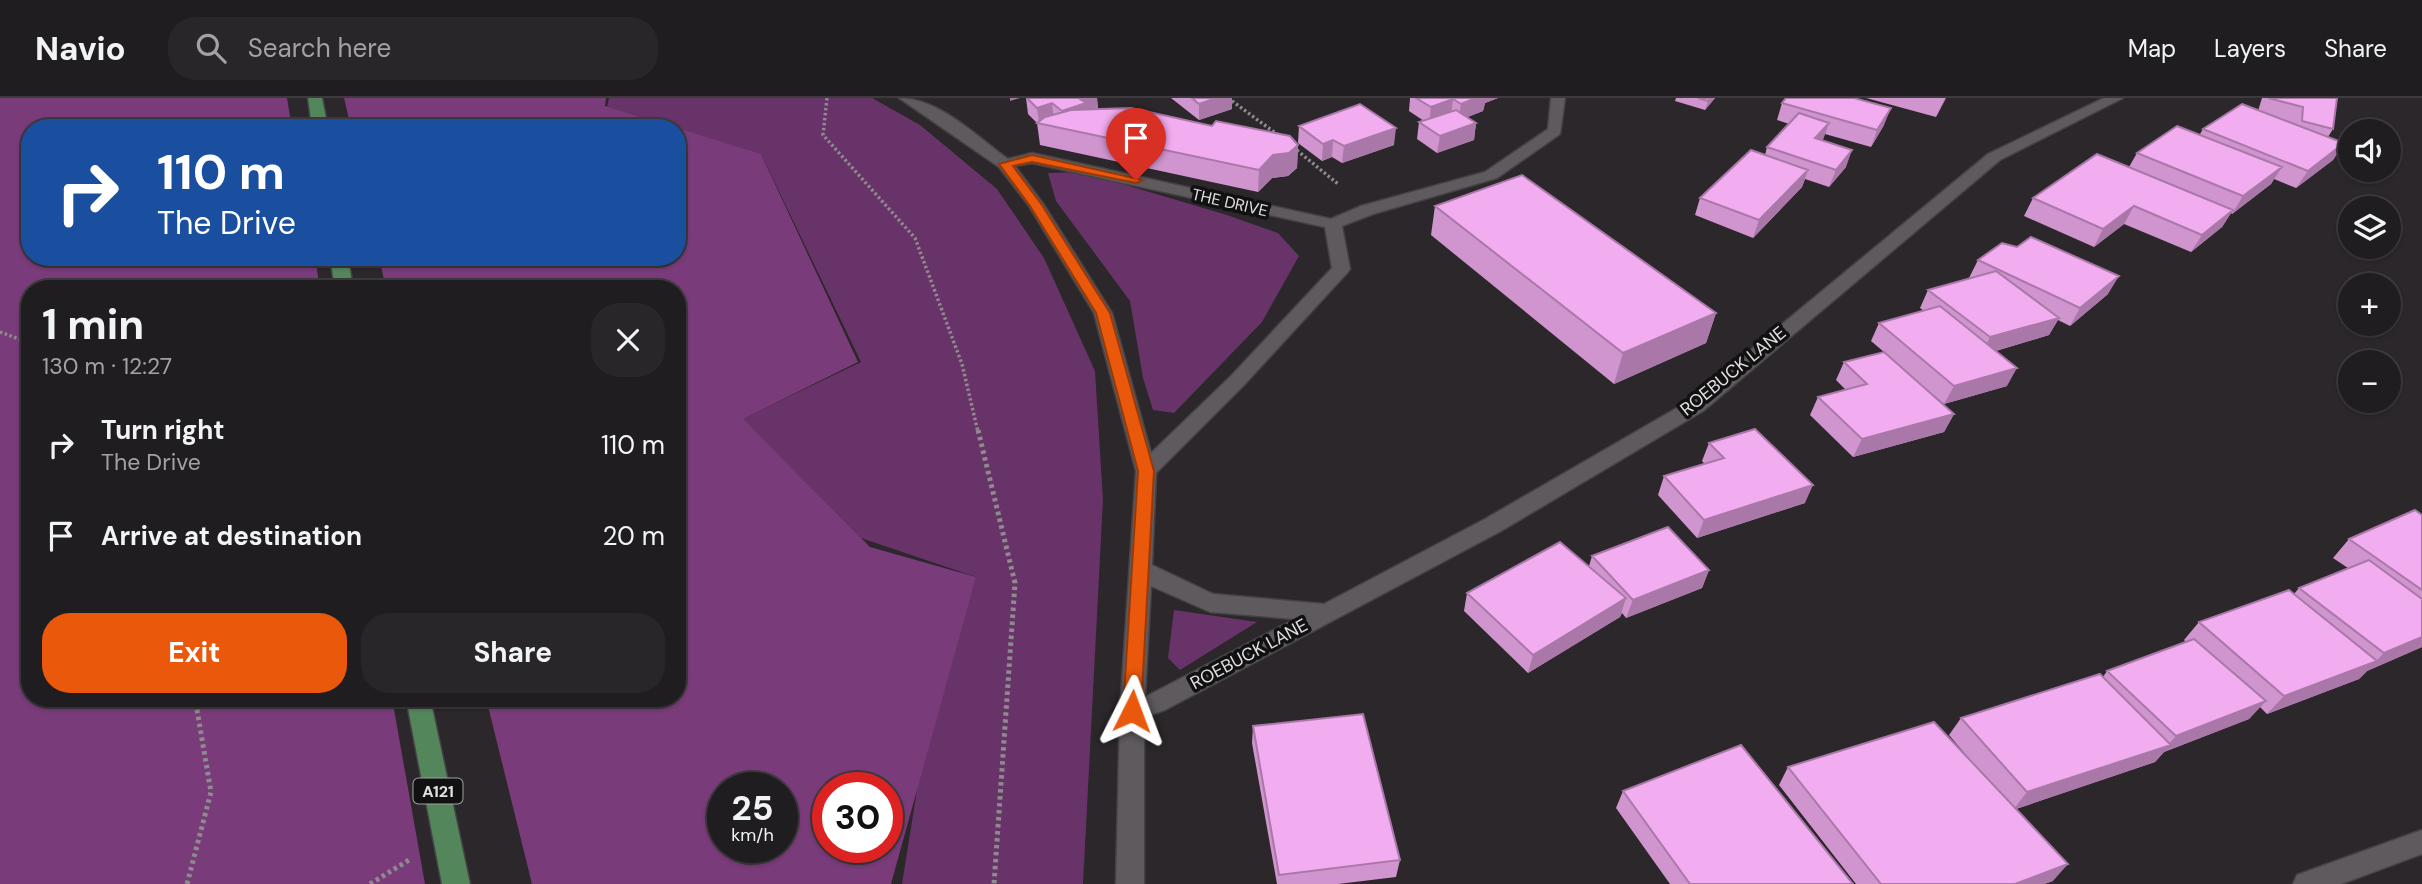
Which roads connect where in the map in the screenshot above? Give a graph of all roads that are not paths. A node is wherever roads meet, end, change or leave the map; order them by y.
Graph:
1 (315, 98) edge
2 (906, 98) edge
3 (1558, 98) edge
4 (2116, 98) edge
5 (318, 119) edge
6 (1005, 164) junction
7 (1332, 224) junction
8 (1146, 471) junction
9 (1139, 568) junction
10 (1327, 613) junction
11 (420, 707) edge
12 (1132, 711) junction
13 (2422, 842) edge
14 (456, 884) edge
15 (1130, 884) edge
16 (2306, 884) edge

1 - 5 main road
2 - 6 street
3 - 7 street
4 - 10 street, ROEBUCK LANE
6 - 7 street, THE DRIVE
6 - 8 street
7 - 8 street
8 - 9 street
9 - 10 street, ROEBUCK LANE
9 - 12 street
10 - 12 street, ROEBUCK LANE
11 - 14 main road, A121
12 - 15 street
13 - 16 street

